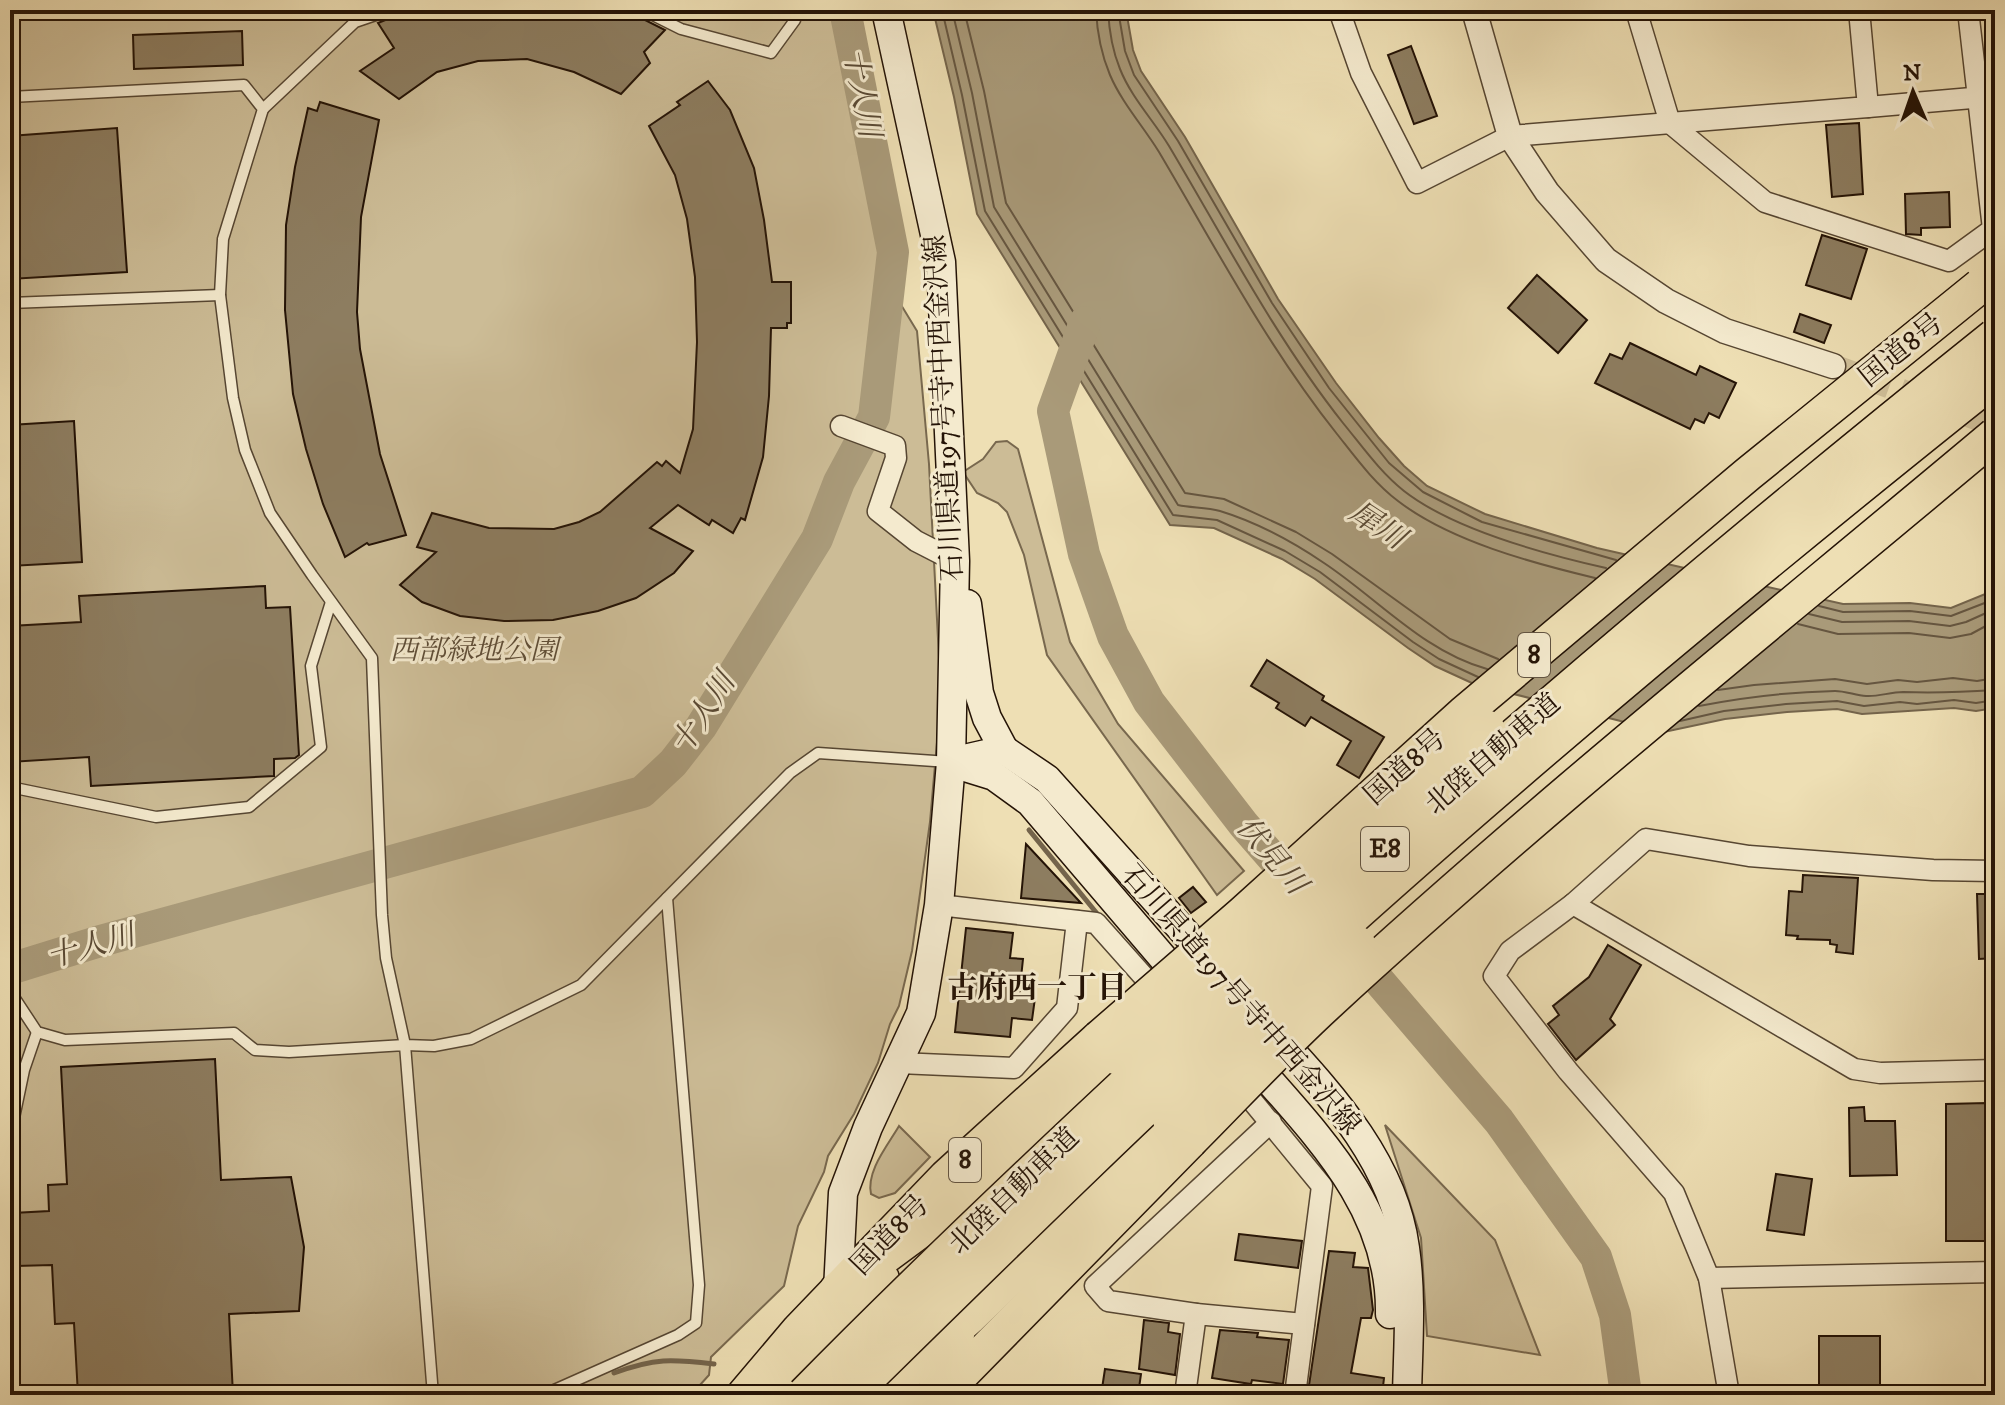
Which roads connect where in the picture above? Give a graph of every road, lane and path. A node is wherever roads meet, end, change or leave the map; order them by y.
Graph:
1 (390, 10) edge
2 (643, 10) edge
3 (794, 10) edge
4 (886, 10) edge
5 (1339, 10) edge
6 (1474, 10) edge
7 (1636, 10) edge
8 (1859, 10) edge
9 (1968, 10) edge
10 (10, 97) edge
11 (1986, 97) edge
12 (1868, 107) junction
13 (263, 109) junction
14 (1670, 123) junction
15 (1510, 136) junction
16 (1988, 280) edge
17 (220, 295) junction
18 (10, 303) edge
19 (1995, 337) edge
20 (1833, 366) tunnel mouth
21 (1995, 377) edge
22 (1918, 418) junction
23 (841, 426) dead end
24 (1995, 435) edge
25 (955, 561) junction
26 (331, 602) junction
27 (1004, 750) junction
28 (951, 762) junction
29 (10, 787) edge
30 (1995, 871) edge
31 (667, 898) junction
32 (1573, 904) junction
33 (939, 905) junction
34 (1077, 921) junction
35 (10, 991) edge
36 (37, 1032) junction
37 (405, 1045) junction
38 (1108, 1047) junction
39 (899, 1063) junction
40 (1995, 1070) edge
41 (1271, 1122) junction
42 (1180, 1131) junction
43 (10, 1137) edge
44 (961, 1199) junction
45 (1995, 1272) edge
46 (1709, 1278) junction
47 (838, 1290) junction
48 (1196, 1314) junction
49 (968, 1317) junction
50 (1304, 1324) junction
51 (799, 1330) junction
52 (783, 1391) edge
53 (433, 1395) edge
54 (543, 1395) edge
55 (716, 1395) edge
56 (744, 1395) edge
57 (849, 1395) edge
58 (884, 1395) edge
59 (941, 1395) edge
60 (1185, 1395) edge
61 (1295, 1395) edge
62 (1388, 1395) edge
63 (1407, 1395) edge
64 (1729, 1395) edge

1 - 13 lane
2 - 3 lane
4 - 25 main road, 石川県道197号寺中西金沢線
5 - 15 street
6 - 15 street
7 - 14 street
8 - 12 street
9 - 11 street
10 - 13 lane
11 - 12 street
11 - 14 street
12 - 14 street
13 - 17 lane
14 - 15 street
15 - 20 street
16 - 38 highway, 国道8号 / 8, bridge
17 - 18 lane
17 - 26 lane
19 - 22 highway, 北陸自動車道 / E8, bridge
21 - 22 highway, 北陸自動車道 / E8, bridge
22 - 38 highway, bridge
22 - 42 highway, bridge
22 - 52 highway, 北陸自動車道 / E8, bridge
22 - 57 highway, 北陸自動車道 / E8, bridge
23 - 25 street
24 - 42 highway, bridge
25 - 27 main road
25 - 28 main road, 石川県道197号寺中西金沢線
26 - 29 lane
26 - 37 lane
27 - 28 main road
27 - 63 main road, 石川県道197号寺中西金沢線
28 - 31 lane
28 - 33 main road, 石川県道197号寺中西金沢線
28 - 62 main road, 石川県道197号寺中西金沢線
30 - 32 street
31 - 37 lane
31 - 54 lane
32 - 40 street
32 - 46 street
33 - 34 street
33 - 39 main road, 石川県道197号寺中西金沢線
34 - 39 street
34 - 41 street
35 - 36 lane
36 - 37 lane
36 - 43 lane
37 - 53 lane
38 - 44 highway
38 - 47 highway, 国道8号 / 8
39 - 47 main road, 石川県道197号寺中西金沢線
41 - 48 street
41 - 50 street
42 - 49 highway
42 - 59 highway
44 - 47 highway
44 - 52 highway
45 - 46 street
46 - 64 street
47 - 51 highway, 国道8号 / 8
48 - 50 street
48 - 60 street
49 - 58 highway
49 - 59 highway
50 - 61 street
51 - 55 highway
51 - 56 highway, 国道8号 / 8

